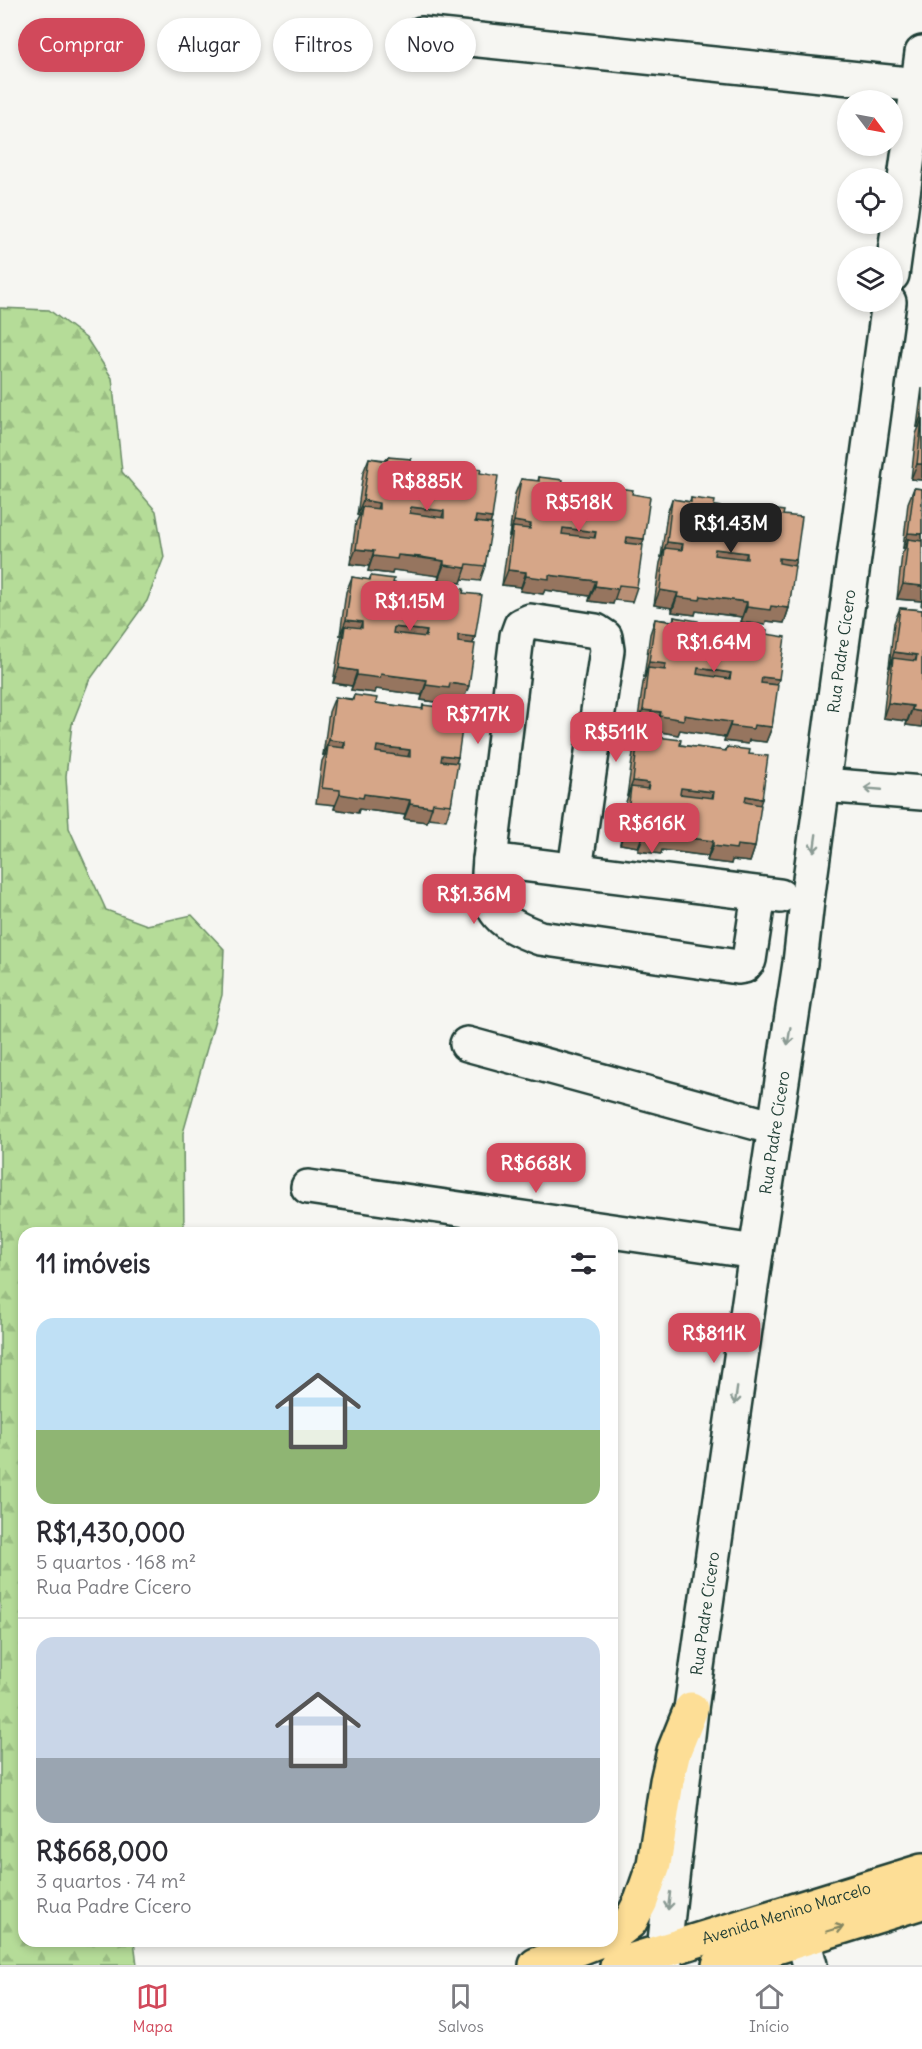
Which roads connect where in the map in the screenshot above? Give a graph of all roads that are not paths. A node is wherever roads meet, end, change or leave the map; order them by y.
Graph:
1 (476, 40) edge
2 (922, 53) edge
3 (918, 85) junction
4 (896, 246) edge
5 (888, 312) edge
6 (823, 785) junction
7 (922, 793) edge
8 (490, 860) junction
9 (575, 869) junction
10 (759, 894) junction
11 (807, 901) junction
12 (467, 1044) dead end
13 (775, 1128) junction
14 (308, 1187) dead end
15 (584, 1227) edge
16 (618, 1232) edge
17 (756, 1252) junction
18 (691, 1709) junction
19 (922, 1871) edge
20 (922, 1902) edge
21 (618, 1931) edge
22 (582, 1947) edge
23 (806, 1952) edge
24 (664, 1957) edge
25 (536, 1965) edge
26 (617, 1965) edge
27 (719, 1965) edge

1 - 3 street
2 - 3 street
3 - 4 street
5 - 6 street, Rua Padre Cícero
7 -> 6 street
6 -> 11 street, Rua Padre Cícero
8 - 9 street
8 - 9 street
8 - 10 street
9 - 10 street
10 - 11 street
11 -> 13 street, Rua Padre Cícero
12 - 13 street
13 - 17 street, Rua Padre Cícero
14 - 15 street
16 - 17 street
17 -> 18 street, Rua Padre Cícero
18 - 21 main road
18 -> 24 street, Rua Padre Cícero
19 - 24 main road, Avenida Menino Marcelo
23 -> 20 main road, Avenida Menino Marcelo
22 - 25 main road
23 - 27 main road, Avenida Menino Marcelo
24 - 26 main road, Avenida Menino Marcelo

